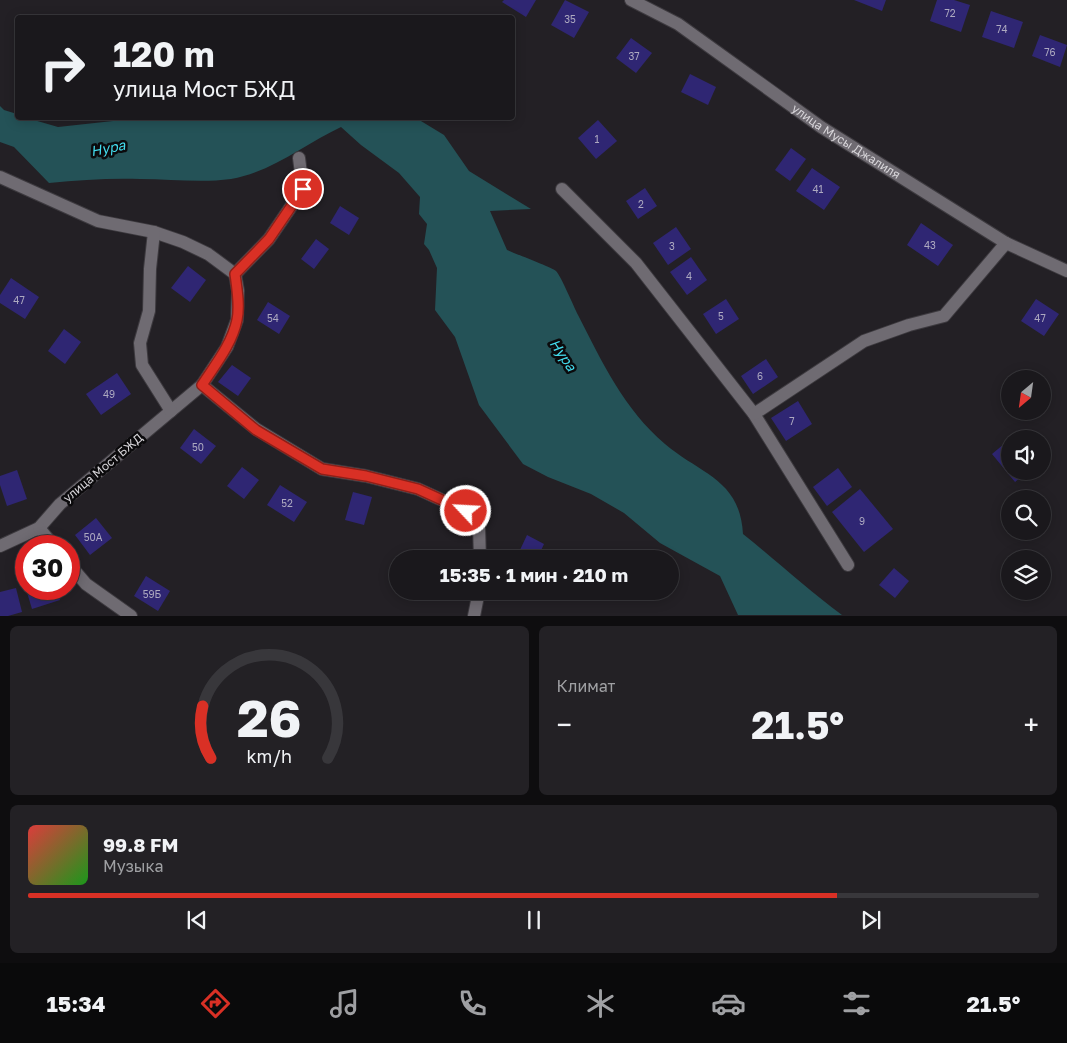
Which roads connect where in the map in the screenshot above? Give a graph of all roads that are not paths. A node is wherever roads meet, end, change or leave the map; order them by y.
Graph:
1 (631, 0) edge
2 (299, 158) dead end
3 (0, 177) edge
4 (562, 189) dead end
5 (154, 232) junction
6 (1006, 243) junction
7 (1067, 271) edge
8 (235, 274) junction
9 (202, 385) junction
10 (171, 411) junction
11 (754, 414) junction
12 (39, 528) junction
13 (45, 535) edge
14 (0, 546) edge
15 (480, 550) edge
16 (848, 565) dead end
17 (80, 577) edge
18 (477, 600) edge
19 (131, 616) edge
20 (474, 616) edge

1 - 6 street, улица Мусы Джалиля
2 - 8 street
3 - 5 street
4 - 11 street
5 - 8 street
5 - 10 street
6 - 7 street, улица Мусы Джалиля
6 - 11 street
8 - 9 street, улица Мост БЖД
9 - 10 street, улица Мост БЖД
9 - 15 street
10 - 12 street, улица Мост БЖД
11 - 16 street
12 - 13 street
12 - 14 street, улица Мост БЖД
17 - 19 street
18 - 20 street

